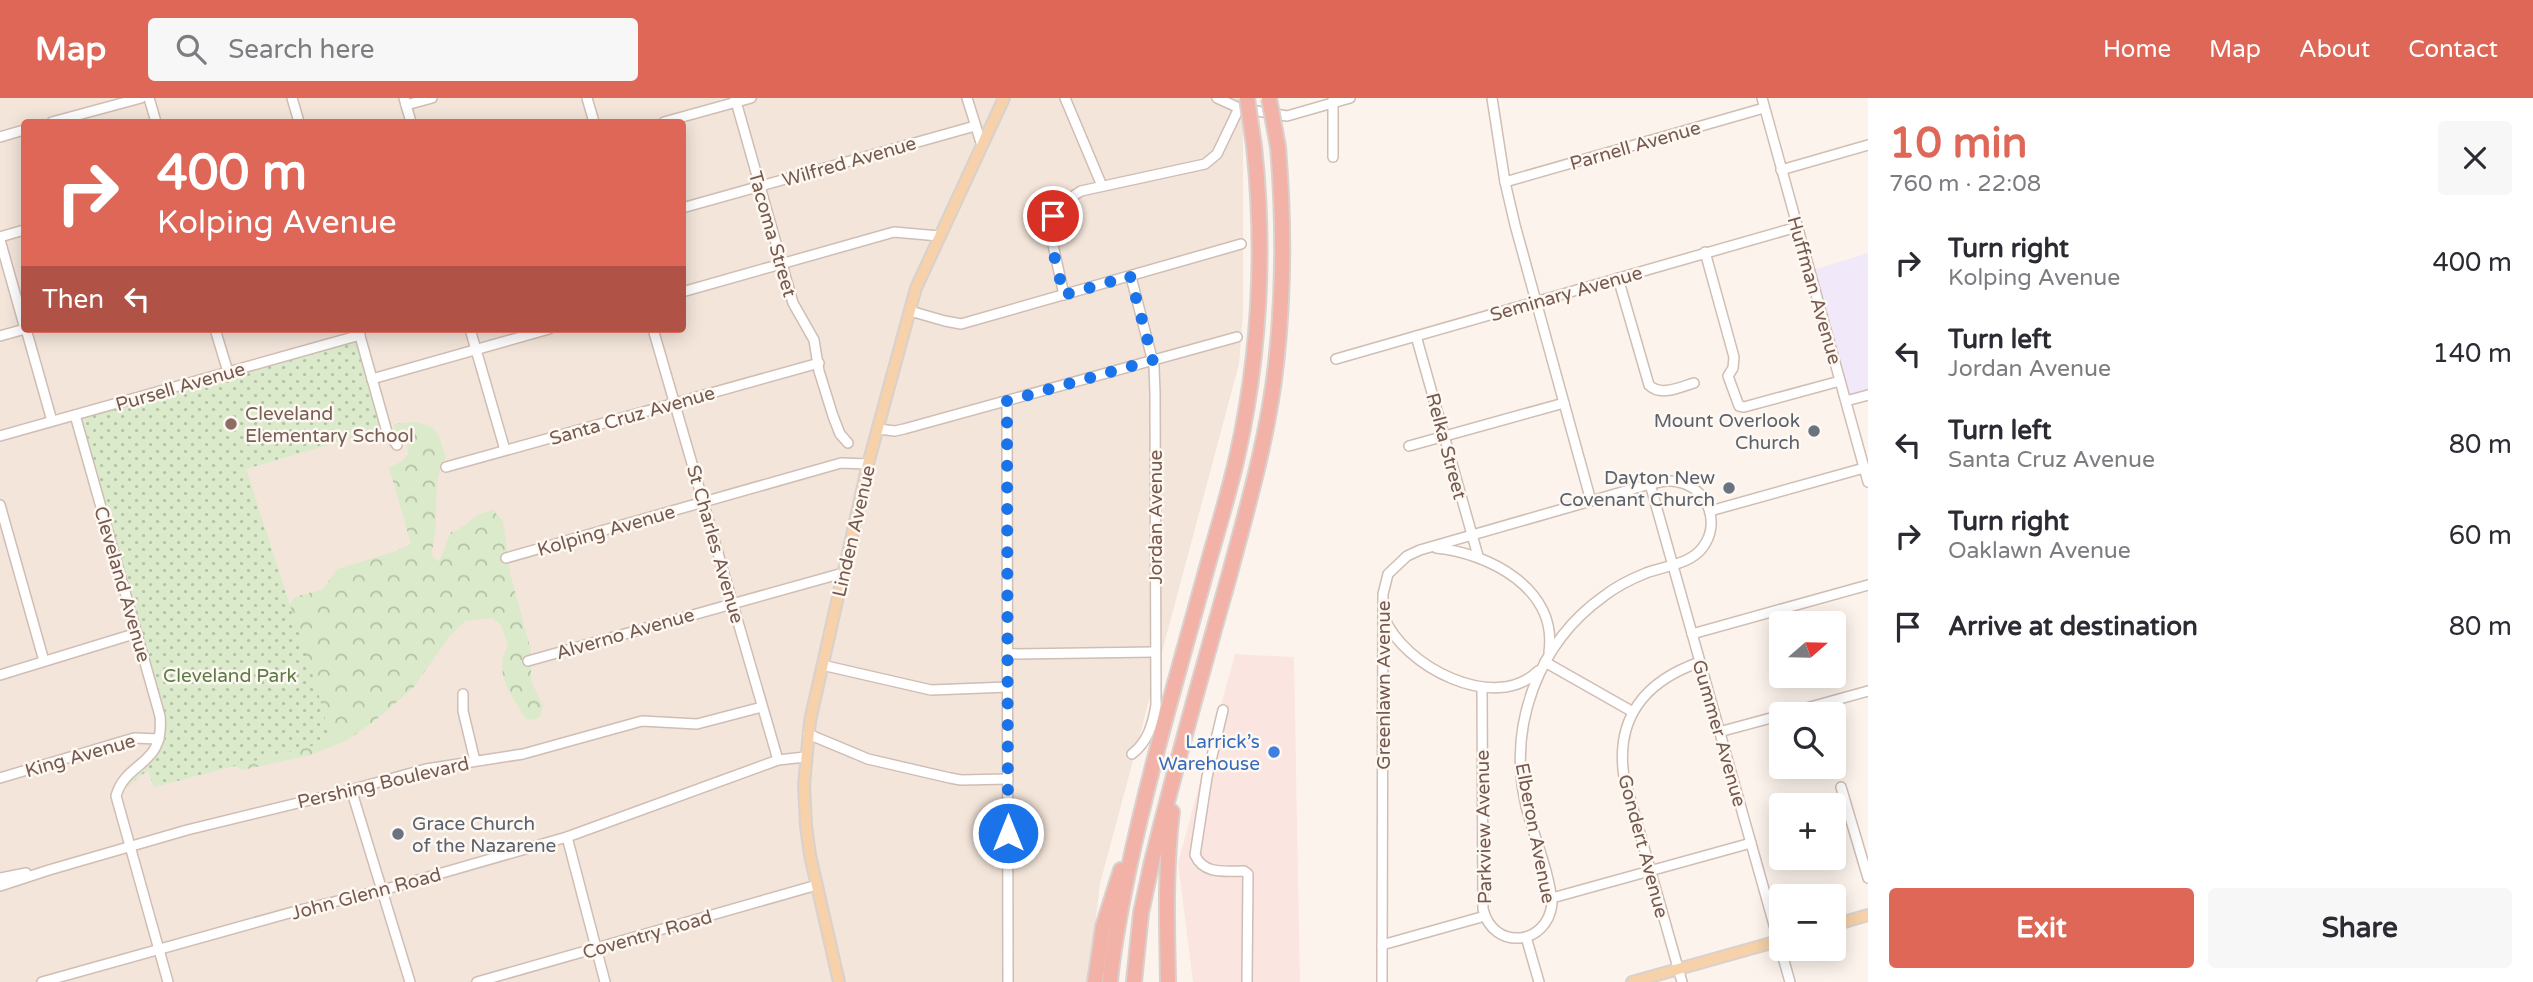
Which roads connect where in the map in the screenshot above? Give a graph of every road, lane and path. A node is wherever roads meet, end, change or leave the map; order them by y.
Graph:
1 (141, 98) edge
2 (149, 98) edge
3 (292, 98) edge
4 (432, 98) edge
5 (587, 98) edge
6 (751, 98) edge
7 (967, 98) edge
8 (1004, 98) edge
9 (1065, 98) edge
10 (1217, 98) edge
11 (1269, 98) edge
12 (1350, 98) edge
13 (1492, 98) edge
14 (1762, 98) edge
15 (735, 100) edge
16 (1333, 100) edge
17 (405, 101) edge
18 (1243, 103) edge
19 (1765, 108) junction
20 (63, 119) edge
21 (155, 119) edge
22 (298, 119) edge
23 (410, 119) edge
24 (593, 119) edge
25 (674, 119) edge
26 (975, 126) junction
27 (21, 131) edge
28 (0, 137) edge
29 (1868, 145) edge
30 (982, 146) junction
31 (1333, 157) dead end
32 (1782, 170) junction
33 (1505, 182) junction
34 (760, 186) junction
35 (1102, 186) junction
36 (686, 207) edge
37 (1797, 226) junction
38 (21, 231) edge
39 (939, 236) junction
40 (0, 238) edge
41 (1241, 244) dead end
42 (1705, 253) junction
43 (782, 264) junction
44 (1130, 276) junction
45 (1618, 278) junction
46 (686, 291) edge
47 (1064, 295) junction
48 (1535, 301) junction
49 (910, 311) junction
50 (21, 314) edge
51 (21, 329) edge
52 (26, 333) edge
53 (216, 333) edge
54 (356, 333) edge
55 (359, 333) edge
56 (471, 333) edge
57 (535, 333) edge
58 (654, 333) edge
59 (0, 336) edge
60 (1416, 336) junction
61 (1237, 337) dead end
62 (476, 350) junction
63 (1336, 359) dead end
64 (1153, 360) junction
65 (818, 363) junction
66 (228, 372) junction
67 (372, 379) junction
68 (1840, 382) junction
69 (1694, 383) dead end
70 (1868, 396) edge
71 (1007, 401) junction
72 (1846, 401) junction
73 (675, 403) junction
74 (1564, 403) junction
75 (75, 415) junction
76 (52, 421) junction
77 (878, 429) junction
78 (0, 436) edge
79 (1445, 436) junction
80 (848, 443) dead end
81 (397, 445) dead end
82 (1409, 446) dead end
83 (505, 450) junction
84 (868, 464) junction
85 (446, 467) dead end
86 (1864, 468) junction
87 (1868, 482) edge
88 (1650, 484) junction
89 (1591, 501) junction
90 (704, 502) junction
91 (0, 505) edge
92 (1710, 511) junction
93 (1471, 535) junction
94 (1432, 547) junction
95 (1478, 556) junction
96 (506, 558) dead end
97 (1673, 564) junction
98 (843, 573) junction
99 (1868, 585) edge
100 (733, 603) junction
101 (1383, 613) junction
102 (137, 633) junction
103 (1692, 634) junction
104 (1154, 652) junction
105 (1007, 654) junction
106 (44, 661) junction
107 (528, 661) dead end
108 (1544, 662) junction
109 (1700, 662) junction
110 (822, 665) junction
111 (0, 674) edge
112 (1008, 687) junction
113 (1482, 687) junction
114 (1868, 691) edge
115 (463, 694) dead end
116 (1829, 702) edge
117 (762, 707) junction
118 (1223, 710) dead end
119 (1633, 712) junction
120 (1769, 719) edge
121 (1719, 732) junction
122 (808, 734) junction
123 (159, 739) junction
124 (1132, 754) dead end
125 (805, 757) junction
126 (778, 760) junction
127 (475, 761) junction
128 (1177, 763) junction
129 (0, 778) edge
130 (1008, 779) junction
131 (1149, 782) junction
132 (1841, 787) dead end
133 (351, 789) junction
134 (567, 837) junction
135 (1751, 843) junction
136 (129, 847) junction
137 (49, 870) junction
138 (1649, 871) junction
139 (0, 878) edge
140 (1868, 878) edge
141 (817, 885) junction
142 (0, 886) edge
143 (383, 890) junction
144 (1552, 898) junction
145 (1769, 904) edge
146 (1868, 915) edge
147 (1485, 916) junction
148 (1846, 921) edge
149 (1526, 937) junction
150 (1769, 944) edge
151 (1382, 945) junction
152 (596, 948) junction
153 (158, 949) junction
154 (1785, 961) edge
155 (1678, 969) junction
156 (42, 982) edge
157 (167, 982) edge
158 (410, 982) edge
159 (477, 982) edge
160 (605, 982) edge
161 (839, 982) edge
162 (1008, 982) edge
163 (1095, 982) edge
164 (1110, 982) edge
165 (1134, 982) edge
166 (1168, 982) edge
167 (1247, 982) edge
168 (1382, 982) edge
169 (1539, 982) edge
170 (1632, 982) edge
171 (1682, 982) edge
172 (1790, 982) edge

1 - 20 street
2 - 21 street
3 - 22 street
4 - 17 street
5 - 24 street
6 - 15 street
7 - 26 street
8 - 30 main road, Linden Avenue
9 - 35 street
10 - 18 street
11 - 128 highway, bridge
12 - 16 street
13 - 33 street
14 - 19 street, Huffman Avenue
15 - 25 street
15 - 34 street, Tacoma Street
16 - 18 street
16 - 31 street
17 - 23 street
18 - 35 street
18 - 131 highway, bridge
19 - 32 street, Huffman Avenue
19 - 33 street, Parnell Avenue
26 - 30 street
26 - 34 street, Wilfred Avenue
27 - 28 street
29 - 32 street
30 - 39 main road, Linden Avenue
32 - 37 street, Huffman Avenue
33 - 48 street
34 - 36 street, Wilfred Avenue
34 - 43 street, Tacoma Street
35 - 47 street
37 - 42 street, Seminary Avenue
37 - 68 street, Huffman Avenue
38 - 40 street
39 - 43 street
39 - 49 main road, Linden Avenue
40 - 50 street
41 - 44 street
42 - 45 street, Seminary Avenue
42 - 68 street
43 - 46 street
43 - 65 street, Tacoma Street
44 - 47 street
44 - 64 street, Jordan Avenue
45 - 48 street, Seminary Avenue
45 - 69 street
47 - 49 street
48 - 60 street, Seminary Avenue
48 - 74 street
49 - 77 main road, Linden Avenue
51 - 59 street
52 - 76 street
53 - 66 street
54 - 66 street, Pursell Avenue
55 - 67 street
56 - 62 street
57 - 62 street
58 - 73 street, St Charles Avenue
60 - 63 street, Seminary Avenue
60 - 79 street, Relka Street
61 - 64 street
62 - 67 street
62 - 83 street
64 - 71 street
64 - 104 street, Jordan Avenue
65 - 73 street, Santa Cruz Avenue
65 - 80 street, Tacoma Street
66 - 75 street, Pursell Avenue
67 - 81 street
68 - 72 street, Huffman Avenue
70 - 72 street
71 - 77 street
71 - 105 street
72 - 86 street, Huffman Avenue
73 - 83 street, Santa Cruz Avenue
73 - 90 street, St Charles Avenue
74 - 79 street
74 - 89 street
75 - 76 street, Pursell Avenue
75 - 102 street, Cleveland Avenue
76 - 78 street, Pursell Avenue
77 - 84 main road, Linden Avenue
79 - 82 street
79 - 93 street, Relka Street
83 - 85 street, Santa Cruz Avenue
84 - 90 street, Kolping Avenue
84 - 98 main road, Linden Avenue
86 - 87 street, Huffman Avenue
86 - 92 street
88 - 89 street, Greenlawn Avenue
88 - 92 street, Greenlawn Avenue
88 - 97 street, Gummer Avenue
89 - 93 street, Greenlawn Avenue
90 - 96 street, Kolping Avenue
90 - 100 street, St Charles Avenue
91 - 106 street
92 - 97 street, Elberon Avenue
93 - 94 street, Greenlawn Avenue
93 - 95 street, Relka Street
94 - 95 street
94 - 101 street, Greenlawn Avenue
95 - 108 street
97 - 103 street, Gummer Avenue
97 - 108 street, Elberon Avenue
98 - 100 street, Alverno Avenue
98 - 110 main road, Linden Avenue
99 - 103 street
100 - 107 street, Alverno Avenue
100 - 117 street, St Charles Avenue
101 - 113 street
101 - 151 street, Greenlawn Avenue
102 - 106 street
102 - 123 street, Cleveland Avenue
103 - 109 street, Gummer Avenue
104 - 105 street
104 - 124 street, Jordan Avenue
105 - 112 street
106 - 111 street
108 - 113 street
108 - 119 street
108 - 144 street, Elberon Avenue
109 - 119 street, Gondert Avenue
109 - 121 street, Gummer Avenue
110 - 112 street
110 - 122 main road, Linden Avenue
112 - 130 street
113 - 147 street, Parkview Avenue
114 - 116 street
115 - 127 street
117 - 126 street, St Charles Avenue
117 - 127 street, Pershing Boulevard
118 - 167 street
119 - 138 street, Gondert Avenue
120 - 121 street
121 - 135 street, Gummer Avenue
122 - 125 main road, Linden Avenue
122 - 130 street
123 - 129 street, King Avenue
123 - 136 street
125 - 126 street, John Glenn Road
125 - 141 main road, Linden Avenue
126 - 134 street, John Glenn Road
127 - 133 street, Pershing Boulevard
128 - 165 highway
128 - 166 highway
130 - 162 street
131 - 163 highway
131 - 164 highway
132 - 140 street
133 - 136 street, Pershing Boulevard
133 - 143 street
134 - 143 street, John Glenn Road
134 - 152 street
135 - 138 street
135 - 145 street, Gummer Avenue
136 - 137 street, Pershing Boulevard
136 - 153 street
137 - 139 street, Pershing Boulevard
137 - 142 street, Pershing Boulevard
138 - 144 street
138 - 155 street, Gondert Avenue
141 - 152 street, Coventry Road
141 - 161 main road, Linden Avenue
143 - 153 street, John Glenn Road
143 - 158 street
144 - 149 street, Elberon Avenue
146 - 148 main road
147 - 149 street, Parkview Avenue
147 - 151 street
149 - 169 street
150 - 155 main road
151 - 168 street, Greenlawn Avenue
152 - 159 street, Coventry Road
152 - 160 street
153 - 156 street, John Glenn Road
153 - 157 street
154 - 172 street, Gummer Avenue
155 - 170 main road
155 - 171 street, Gondert Avenue

